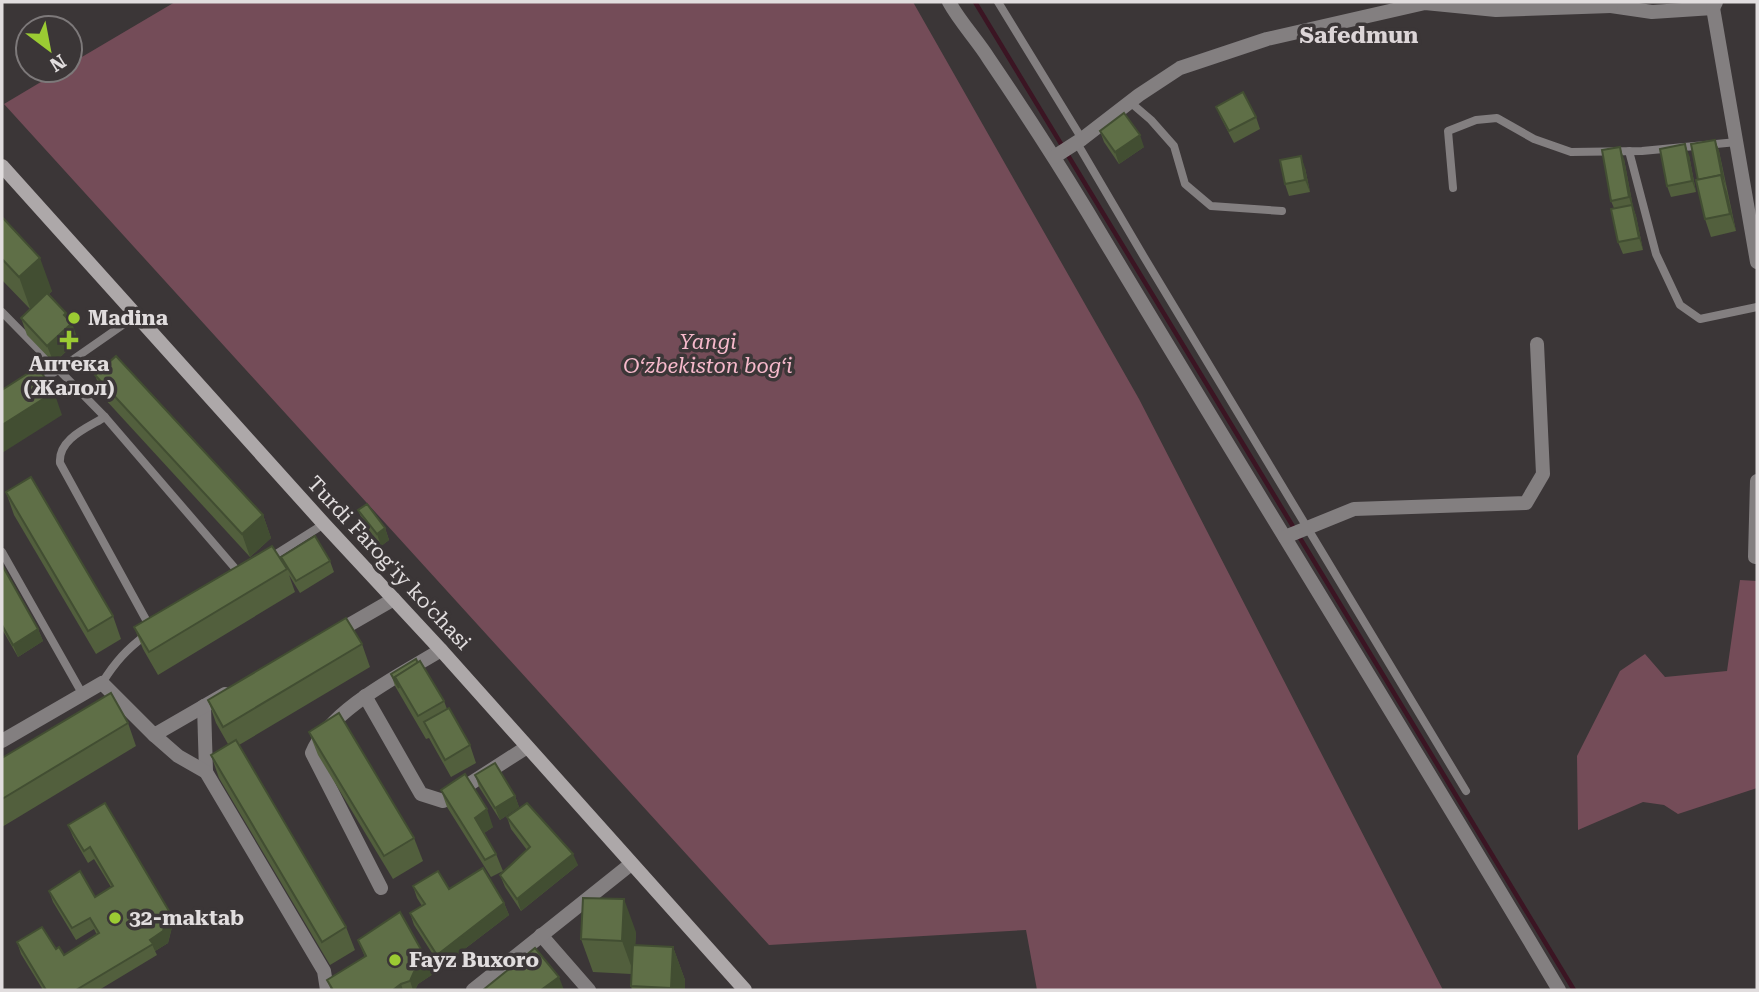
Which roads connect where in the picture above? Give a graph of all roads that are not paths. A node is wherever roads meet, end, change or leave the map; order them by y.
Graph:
1 (949, 2) edge
2 (998, 2) edge
3 (1441, 3) edge
4 (1611, 4) edge
5 (1714, 5) edge
6 (1130, 102) junction
7 (1078, 142) junction
8 (1737, 142) junction
9 (1629, 151) junction
10 (1054, 157) junction
11 (2, 166) edge
12 (1454, 188) dead end
13 (1282, 211) dead end
14 (1757, 262) edge
15 (1757, 307) edge
16 (2, 312) edge
17 (136, 315) junction
18 (1537, 344) dead end
19 (58, 370) junction
20 (36, 383) edge
21 (105, 417) junction
22 (1757, 481) edge
23 (324, 524) junction
24 (1296, 532) junction
25 (2, 552) edge
26 (1757, 557) edge
27 (265, 561) edge
28 (253, 568) edge
29 (242, 575) junction
30 (230, 582) edge
31 (394, 599) junction
32 (163, 623) edge
33 (152, 630) junction
34 (323, 639) edge
35 (441, 650) junction
36 (102, 683) junction
37 (240, 686) edge
38 (83, 695) junction
39 (365, 696) junction
40 (204, 706) junction
41 (154, 735) junction
42 (2, 741) edge
43 (527, 747) junction
44 (206, 772) junction
45 (1466, 791) dead end
46 (631, 864) junction
47 (381, 888) dead end
48 (541, 935) junction
49 (327, 990) edge
50 (473, 990) edge
51 (589, 990) edge
52 (746, 990) edge
53 (1559, 990) edge

1 - 10 street
2 - 7 lane
3 - 4 street
3 - 6 street
4 - 5 street
5 - 8 street
6 - 7 street
6 - 13 lane
7 - 10 street
7 - 24 lane
8 - 9 lane
8 - 14 street
9 - 12 lane
9 - 15 lane
10 - 24 street
11 - 17 main road, Turdi Farog'iy ko'chasi
16 - 19 lane
17 - 19 lane
17 - 23 main road, Turdi Farog'iy ko'chasi
18 - 24 street
19 - 20 lane
19 - 21 lane
21 - 29 lane
21 - 33 lane
22 - 26 street
23 - 27 lane
23 - 31 main road, Turdi Farog'iy ko'chasi
24 - 45 lane
24 - 53 street
25 - 38 lane
28 - 29 lane
29 - 30 lane
31 - 34 street
31 - 35 main road, Turdi Farog'iy ko'chasi
32 - 33 lane
33 - 36 lane
35 - 39 street
35 - 43 main road, Turdi Farog'iy ko'chasi
36 - 38 street
36 - 41 street
37 - 40 street
38 - 42 street
39 - 43 street
39 - 47 street
40 - 41 street
40 - 44 street
41 - 44 street
43 - 46 main road, Turdi Farog'iy ko'chasi
44 - 49 street
46 - 48 street
46 - 52 main road, Turdi Farog'iy ko'chasi
48 - 50 street
48 - 51 street

